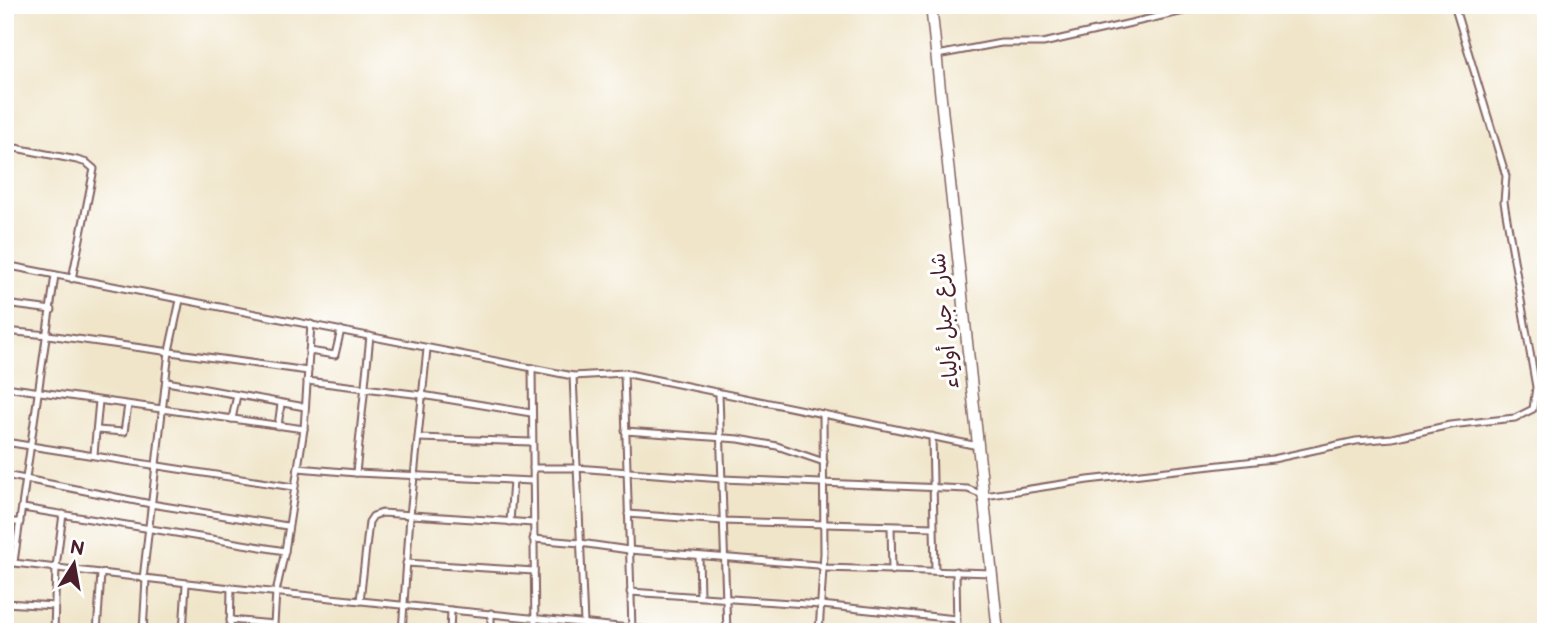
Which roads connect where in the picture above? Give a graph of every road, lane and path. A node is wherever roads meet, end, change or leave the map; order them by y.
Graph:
1 (931, 5) edge
2 (1244, 5) edge
3 (1454, 5) edge
4 (937, 55) junction
5 (5, 146) edge
6 (5, 265) edge
7 (55, 275) junction
8 (72, 279) junction
9 (180, 300) junction
10 (5, 304) edge
11 (52, 310) junction
12 (311, 324) junction
13 (341, 330) junction
14 (5, 331) edge
15 (48, 335) junction
16 (370, 336) junction
17 (427, 349) junction
18 (170, 351) junction
19 (309, 351) junction
20 (531, 368) junction
21 (308, 371) junction
22 (624, 373) junction
23 (573, 376) junction
24 (167, 382) junction
25 (307, 382) junction
26 (5, 387) edge
27 (363, 388) junction
28 (40, 392) junction
29 (719, 394) junction
30 (237, 395) junction
31 (422, 396) junction
32 (99, 401) junction
33 (281, 404) junction
34 (128, 405) junction
35 (305, 407) junction
36 (163, 410) junction
37 (531, 413) junction
38 (823, 414) junction
39 (232, 419) junction
40 (278, 426) junction
41 (304, 429) junction
42 (97, 430) junction
43 (625, 431) junction
44 (932, 436) junction
45 (419, 438) junction
46 (722, 439) junction
47 (5, 442) edge
48 (531, 442) junction
49 (32, 445) junction
50 (978, 446) junction
51 (94, 454) junction
52 (824, 462) junction
53 (156, 464) junction
54 (299, 468) junction
55 (533, 468) junction
56 (576, 468) junction
57 (628, 471) junction
58 (356, 474) junction
59 (5, 475) edge
60 (414, 477) junction
61 (27, 478) junction
62 (722, 479) junction
63 (513, 481) junction
64 (532, 481) junction
65 (825, 484) junction
66 (293, 487) junction
67 (933, 488) junction
68 (985, 496) junction
69 (151, 504) junction
70 (23, 508) junction
71 (63, 514) junction
72 (628, 514) junction
73 (410, 516) junction
74 (723, 521) junction
75 (5, 522) edge
76 (20, 522) junction
77 (510, 522) junction
78 (533, 523) junction
79 (825, 525) junction
80 (288, 526) junction
81 (891, 527) junction
82 (933, 527) junction
83 (147, 528) junction
84 (533, 539) junction
85 (580, 542) junction
86 (629, 550) junction
87 (285, 551) junction
88 (699, 556) junction
89 (724, 558) junction
90 (5, 562) edge
91 (14, 562) junction
92 (406, 563) junction
93 (56, 567) junction
94 (824, 568) junction
95 (534, 571) junction
96 (891, 571) junction
97 (935, 571) junction
98 (956, 571) junction
99 (993, 573) junction
100 (101, 574) junction
101 (144, 579) junction
102 (186, 584) junction
103 (231, 588) junction
104 (276, 592) junction
105 (630, 592) junction
106 (700, 596) junction
107 (726, 597) junction
108 (360, 601) junction
109 (5, 603) edge
110 (404, 605) junction
111 (821, 605) junction
112 (55, 606) junction
113 (451, 610) junction
114 (491, 613) junction
115 (535, 618) junction
116 (957, 619) junction
117 (230, 620) junction
118 (576, 623) junction
119 (584, 623) junction
120 (276, 629) edge
121 (632, 630) edge
122 (54, 632) edge
123 (97, 632) edge
124 (143, 632) edge
125 (183, 632) edge
126 (230, 632) edge
127 (292, 632) edge
128 (402, 632) edge
129 (450, 632) edge
130 (491, 632) edge
131 (535, 632) edge
132 (576, 632) edge
133 (669, 632) edge
134 (727, 632) edge
135 (819, 632) edge
136 (957, 632) edge
137 (999, 632) edge

1 - 4 highway, شارع جبل أولياء
2 - 4 street
3 - 68 street
4 - 50 highway, شارع جبل أولياء
5 - 8 street
6 - 7 street
7 - 8 street
7 - 11 street
8 - 9 street
9 - 12 street
9 - 18 street
10 - 11 street
11 - 15 street
12 - 13 street
12 - 19 street
13 - 16 street
13 - 19 street
14 - 15 street
15 - 18 street
15 - 28 street
16 - 17 street
16 - 27 street
17 - 20 street
17 - 31 street
18 - 21 street
18 - 24 street
19 - 21 street
20 - 23 street
20 - 37 street
21 - 25 street
22 - 23 street
22 - 29 street
22 - 43 street
23 - 56 street
24 - 30 street
24 - 36 street
25 - 27 street
25 - 35 street
26 - 28 street
27 - 31 street
27 - 58 street
28 - 32 street
28 - 49 street
29 - 38 street
29 - 46 street
30 - 33 street
30 - 39 street
31 - 37 street
31 - 45 street
32 - 34 street
32 - 42 street
33 - 35 street
33 - 40 street
34 - 36 street
34 - 42 street
35 - 41 street
36 - 39 street
36 - 53 street
37 - 48 street
38 - 44 street
38 - 52 street
39 - 40 street
40 - 41 street
41 - 54 street
42 - 51 street
43 - 46 street
43 - 57 street
44 - 50 street
44 - 67 street
45 - 48 street
45 - 60 street
46 - 52 street
46 - 62 street
47 - 49 street
48 - 55 street
49 - 51 street
49 - 61 street
50 - 68 highway, شارع جبل أولياء
51 - 53 street
52 - 65 street
53 - 66 street
53 - 69 street
54 - 58 street
54 - 66 street
55 - 56 street
55 - 64 street
56 - 57 street
56 - 85 street
57 - 62 street
57 - 72 street
58 - 60 street
59 - 61 street
60 - 63 street
60 - 73 street
61 - 69 street
61 - 70 street
62 - 65 street
62 - 74 street
63 - 64 street
63 - 77 street
64 - 78 street
65 - 67 street
65 - 79 street
66 - 80 street
67 - 68 street
67 - 82 street
68 - 99 highway, شارع جبل أولياء
69 - 80 street
69 - 83 street
70 - 71 street
70 - 76 street
71 - 83 street
71 - 93 street
72 - 74 street
72 - 86 street
73 - 77 street
73 - 92 street
73 - 108 street
74 - 79 street
74 - 89 street
75 - 76 street
76 - 91 street
77 - 78 street
78 - 84 street
79 - 81 street
79 - 94 street
80 - 87 street
81 - 82 street
81 - 96 street
82 - 97 street
83 - 87 street
83 - 101 street
84 - 85 street
84 - 95 street
85 - 86 street
85 - 119 street
86 - 88 street
86 - 105 street
87 - 104 street
88 - 89 street
88 - 106 street
89 - 94 street
89 - 107 street
90 - 91 street
91 - 93 street
92 - 95 street
92 - 110 street
93 - 100 street
93 - 112 street
94 - 96 street
94 - 111 street
95 - 115 street
96 - 97 street
97 - 98 street
98 - 99 street
98 - 116 street
99 - 137 highway, شارع جبل أولياء
100 - 101 street
100 - 123 street
101 - 102 street
101 - 124 street
102 - 103 street
102 - 125 street
103 - 104 street
103 - 117 street
104 - 108 street
104 - 120 street
105 - 106 street
105 - 121 street
106 - 107 street
107 - 111 street
107 - 134 street
108 - 110 street
109 - 112 street
110 - 113 street
110 - 128 street
111 - 116 street
111 - 135 street
112 - 122 street
113 - 114 street
113 - 129 street
114 - 115 street
114 - 130 street
115 - 118 street
115 - 131 street
116 - 136 street
117 - 120 street
117 - 126 street
118 - 119 street
118 - 132 street
119 - 121 street
120 - 127 street
121 - 133 street

